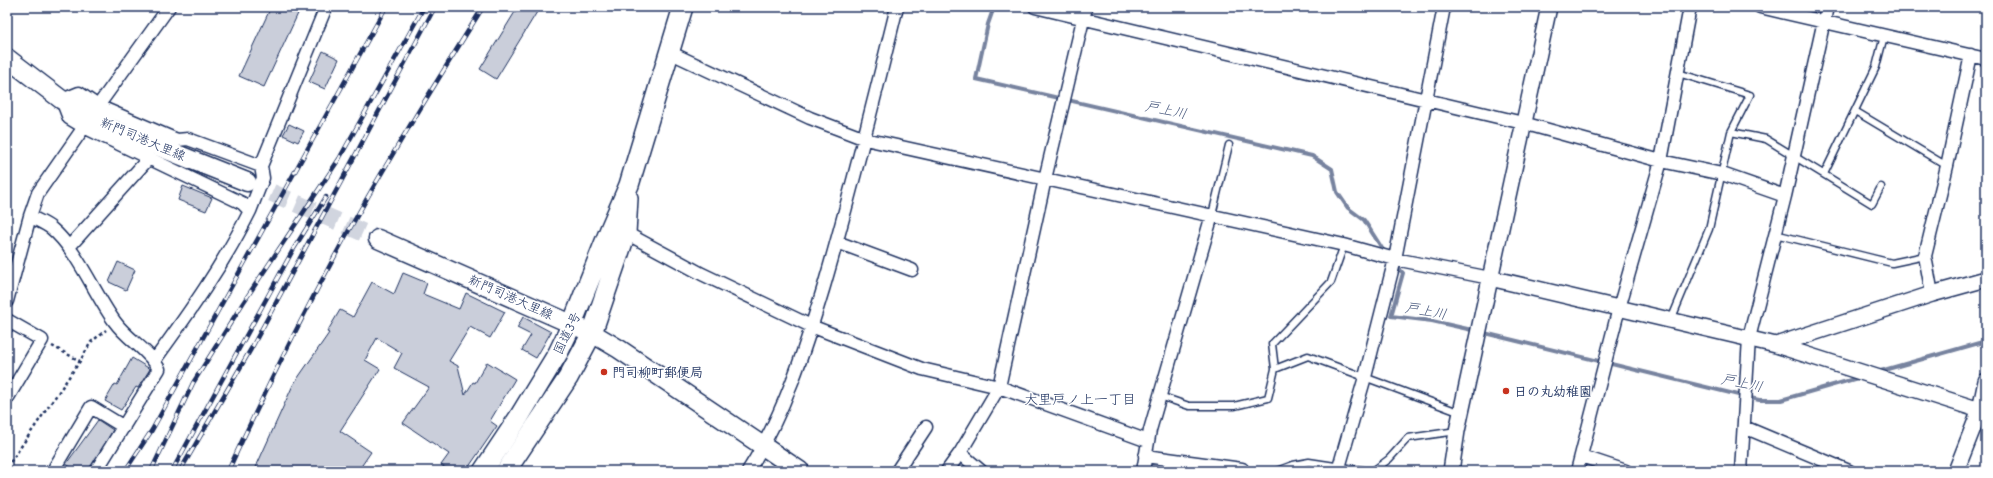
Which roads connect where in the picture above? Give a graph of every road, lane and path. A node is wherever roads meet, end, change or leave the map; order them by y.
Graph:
1 (169, 7) edge
2 (326, 7) edge
3 (683, 7) edge
4 (897, 7) edge
5 (1034, 7) edge
6 (1444, 7) edge
7 (1549, 7) edge
8 (1690, 7) edge
9 (1760, 7) edge
10 (1827, 7) edge
11 (1085, 12) edge
12 (1822, 22) junction
13 (1884, 36) junction
14 (669, 52) junction
15 (1971, 55) junction
16 (7, 58) edge
17 (1986, 59) edge
18 (1678, 73) junction
19 (1426, 99) junction
20 (62, 100) junction
21 (98, 106) junction
22 (1855, 111) junction
23 (1523, 123) junction
24 (84, 127) junction
25 (1731, 132) junction
26 (865, 139) junction
27 (1229, 145) dead end
28 (1794, 155) junction
29 (149, 158) junction
30 (1661, 161) junction
31 (261, 166) junction
32 (1948, 166) junction
33 (1722, 174) junction
34 (1824, 174) junction
35 (1045, 180) junction
36 (246, 182) tunnel mouth
37 (630, 185) junction
38 (1881, 187) dead end
39 (1785, 196) junction
40 (250, 212) junction
41 (1212, 215) junction
42 (30, 216) junction
43 (626, 233) junction
44 (1775, 234) junction
45 (378, 239) tunnel mouth
46 (837, 242) junction
47 (1344, 245) junction
48 (69, 247) junction
49 (1925, 256) junction
50 (1395, 259) junction
51 (912, 270) dead end
52 (1490, 278) junction
53 (1986, 279) edge
54 (1932, 294) junction
55 (7, 301) edge
56 (1619, 308) junction
57 (7, 320) edge
58 (1671, 320) junction
59 (115, 322) junction
60 (572, 324) junction
61 (812, 326) junction
62 (592, 333) junction
63 (1749, 338) junction
64 (42, 340) junction
65 (1776, 345) junction
66 (80, 361) junction
67 (154, 361) junction
68 (1275, 368) junction
69 (1366, 377) junction
70 (1986, 382) edge
71 (999, 387) junction
72 (1160, 396) junction
73 (7, 398) edge
74 (1983, 411) edge
75 (1461, 413) junction
76 (124, 427) junction
77 (926, 427) dead end
78 (1744, 427) junction
79 (1457, 431) junction
80 (1148, 441) junction
81 (764, 447) junction
82 (960, 453) junction
83 (1145, 456) junction
84 (1581, 456) junction
85 (7, 466) edge
86 (1338, 468) edge
87 (60, 471) edge
88 (96, 471) edge
89 (483, 471) edge
90 (506, 471) edge
91 (748, 471) edge
92 (800, 471) edge
93 (898, 471) edge
94 (947, 471) edge
95 (980, 471) edge
96 (1143, 471) edge
97 (1242, 471) edge
98 (1277, 471) edge
99 (1368, 471) edge
100 (1373, 471) edge
101 (1451, 471) edge
102 (1577, 471) edge
103 (1626, 471) edge
104 (1741, 471) edge
105 (1849, 471) edge
106 (1956, 471) edge

1 - 21 street
2 - 31 street
3 - 14 highway, 国道3号
4 - 26 street
5 - 11 street
6 - 19 street
7 - 23 street
8 - 18 street
9 - 12 street
10 - 12 street
11 - 19 street
11 - 35 street
12 - 13 street
12 - 28 street
13 - 15 street
13 - 22 lane
14 - 26 street
14 - 37 highway, 国道3号
15 - 17 street
15 - 32 street
16 - 20 main road, 新門司港大里線
18 - 25 lane
18 - 30 street
19 - 23 street
19 - 50 street
20 - 21 street
20 - 24 street
20 - 36 main road, 新門司港大里線
21 - 31 street
22 - 32 lane
22 - 34 lane
23 - 30 street
23 - 52 street
24 - 29 street
24 - 42 street
25 - 28 lane
25 - 33 lane
26 - 35 street
26 - 46 street
27 - 41 lane
28 - 34 lane
28 - 39 street
29 - 40 street
29 - 48 street
30 - 33 street
30 - 56 street
31 - 40 street
32 - 49 street
33 - 39 street
33 - 58 lane
34 - 38 lane
35 - 41 street
35 - 71 street
37 - 43 highway, 国道3号
37 - 60 highway, 国道3号
39 - 44 street
40 - 67 street
41 - 47 street
41 - 72 street
42 - 48 street
42 - 55 street
43 - 61 street
43 - 62 highway, 国道3号
44 - 49 lane
44 - 63 street
45 - 60 main road, 新門司港大里線
46 - 51 street
46 - 61 street
47 - 50 street
47 - 68 lane
48 - 59 street
49 - 54 street
50 - 52 street
50 - 69 street
52 - 56 street
52 - 75 street
53 - 54 street
54 - 65 street
56 - 58 street
56 - 84 street
57 - 64 street
58 - 63 street
59 - 66 path
59 - 67 street
60 - 62 main road, 新門司港大里線
60 - 89 highway, 国道3号
61 - 71 street
61 - 81 street
62 - 81 main road, 新門司港大里線
62 - 90 highway, 国道3号
63 - 65 street
63 - 78 street
64 - 66 path
64 - 73 street
65 - 74 street
66 - 85 path
67 - 76 street
68 - 69 lane
68 - 72 lane
69 - 75 lane
69 - 86 street
70 - 74 street
71 - 80 street
71 - 82 street
72 - 80 street
74 - 106 street
75 - 79 street
76 - 87 street
76 - 88 street
77 - 93 street
78 - 104 street
78 - 105 street
79 - 100 lane
79 - 101 street
80 - 83 street
81 - 91 street
81 - 92 main road, 新門司港大里線
82 - 94 street
82 - 95 street
83 - 96 street
83 - 97 street
84 - 102 street
84 - 103 street
86 - 98 lane
86 - 99 lane

